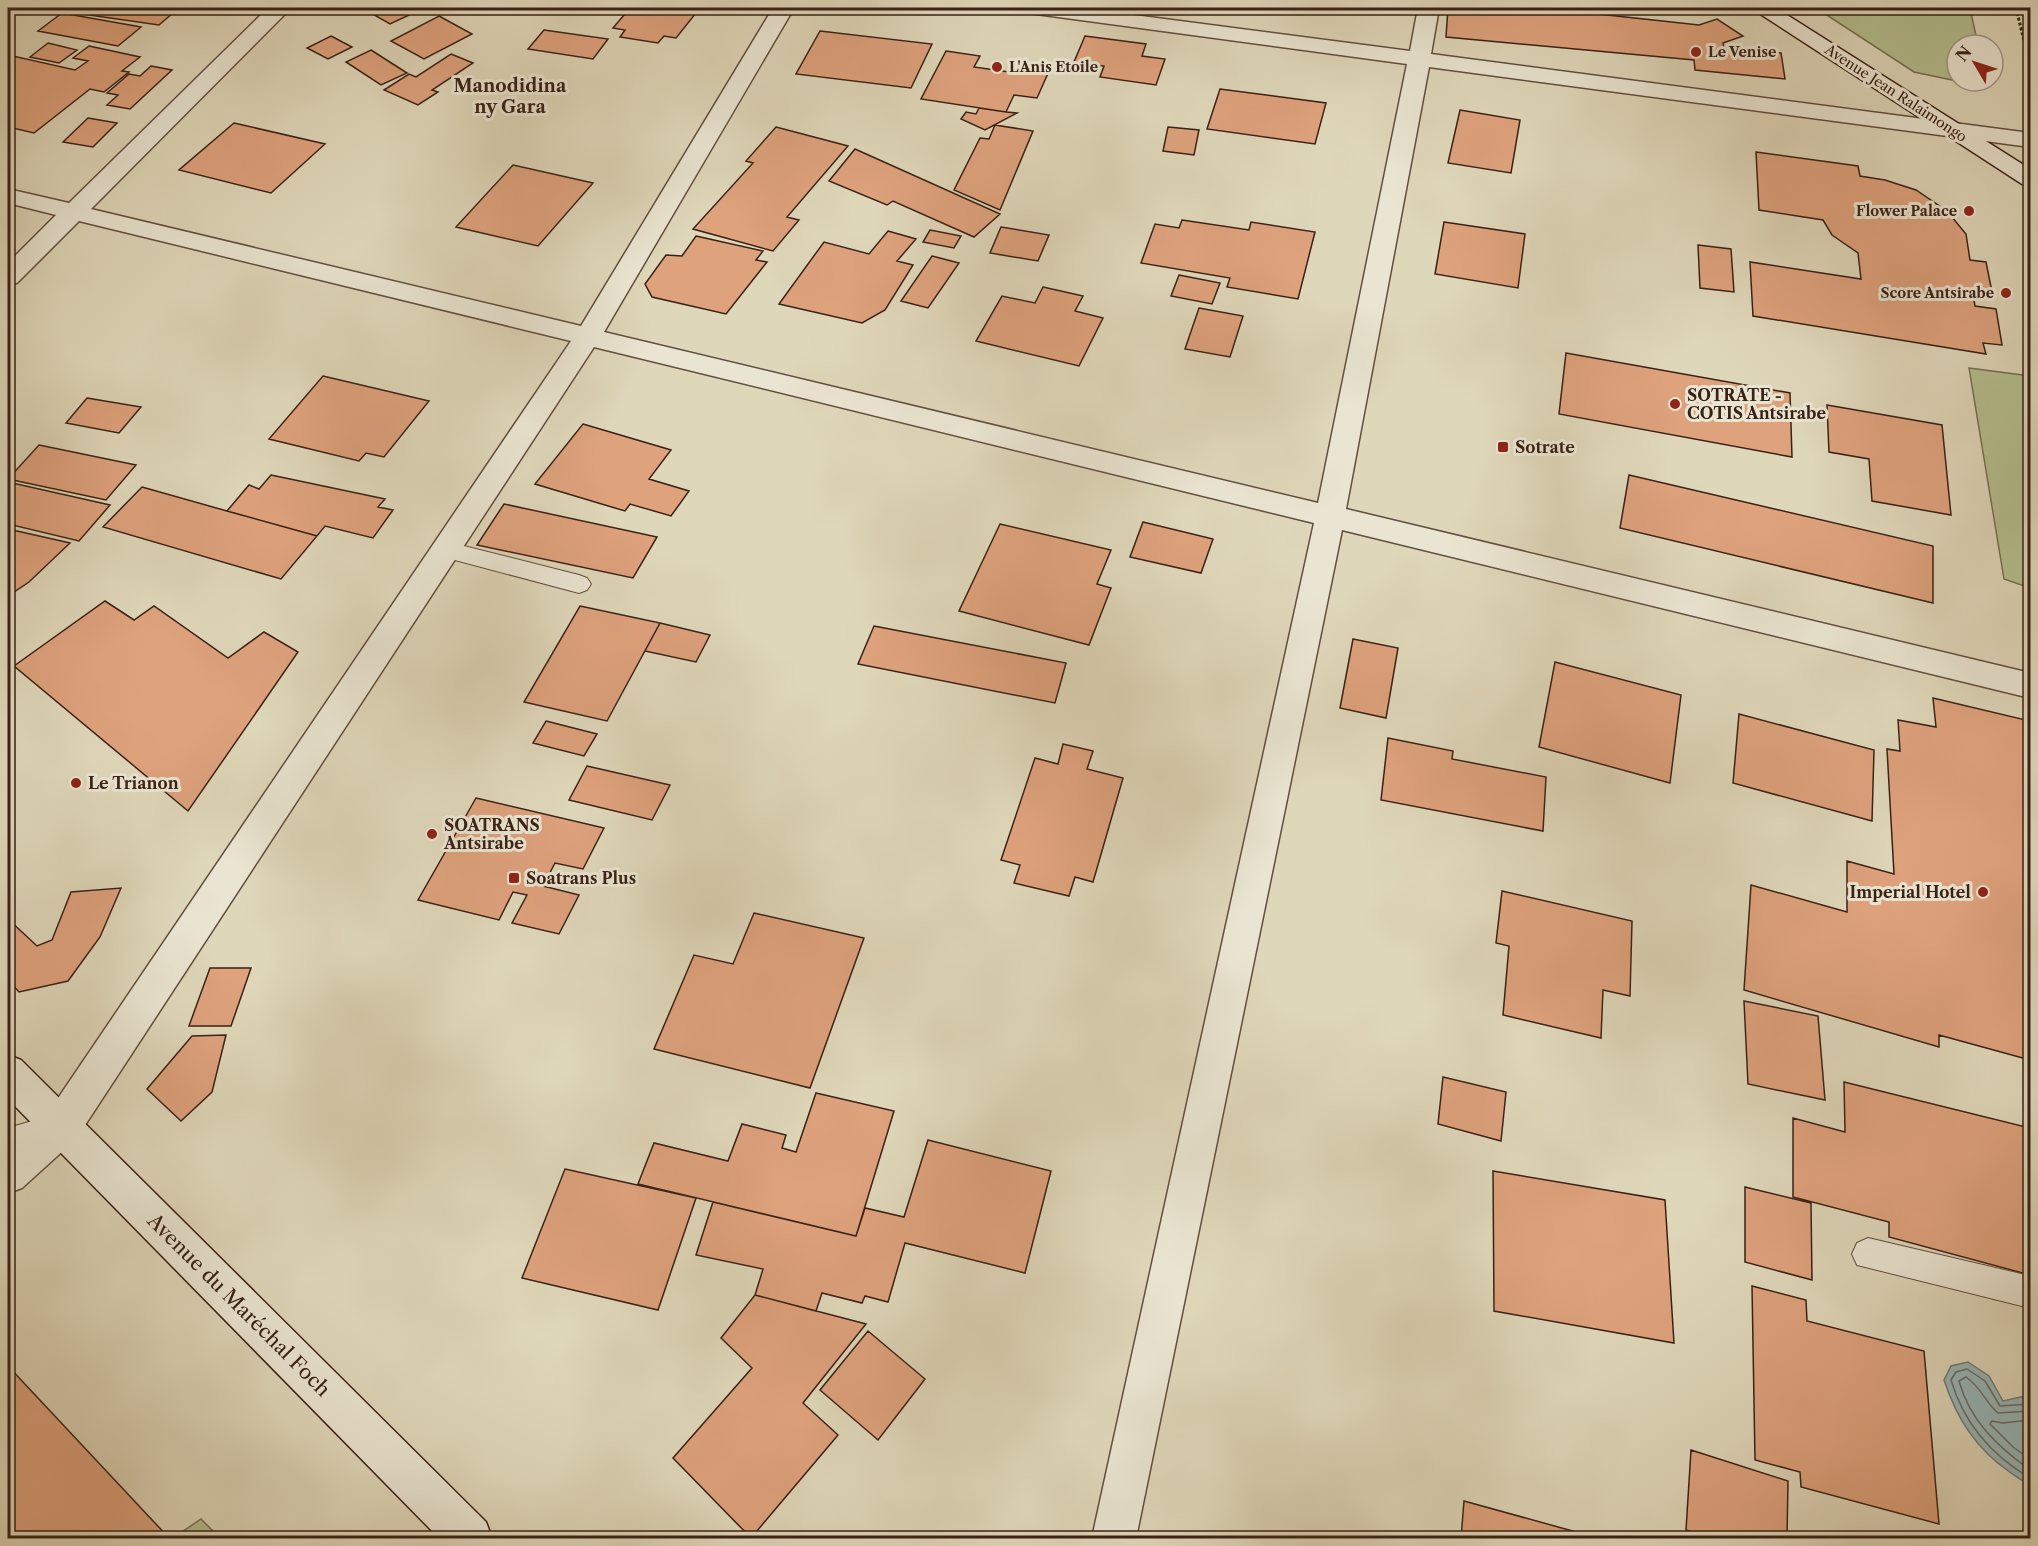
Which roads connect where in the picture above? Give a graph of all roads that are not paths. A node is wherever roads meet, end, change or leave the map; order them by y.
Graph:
1 (280, 8) edge
2 (784, 8) edge
3 (1036, 8) edge
4 (1429, 8) edge
5 (1761, 8) edge
6 (1419, 57) junction
7 (1952, 129) junction
8 (2031, 140) edge
9 (2031, 179) edge
10 (8, 196) edge
11 (73, 212) junction
12 (8, 277) edge
13 (588, 336) junction
14 (1330, 516) junction
15 (448, 550) junction
16 (579, 584) dead end
17 (2031, 686) edge
18 (8, 1073) edge
19 (62, 1126) junction
20 (8, 1142) edge
21 (8, 1174) edge
22 (1868, 1254) dead end
23 (2031, 1292) edge
24 (470, 1539) edge
25 (1114, 1539) edge

1 - 11 street
2 - 13 street
3 - 6 street
4 - 6 street
5 - 7 street, Avenue Jean Ralaimongo
6 - 7 street
6 - 14 street
7 - 8 street
7 - 9 street, Avenue Jean Ralaimongo
10 - 11 street
11 - 12 street
11 - 13 street
13 - 14 street
13 - 15 street
14 - 17 street
14 - 25 street
15 - 16 lane
15 - 19 street
18 - 19 street, Avenue du Maréchal Foch
19 - 20 lane
19 - 21 street
19 - 24 street, Avenue du Maréchal Foch
22 - 23 lane

